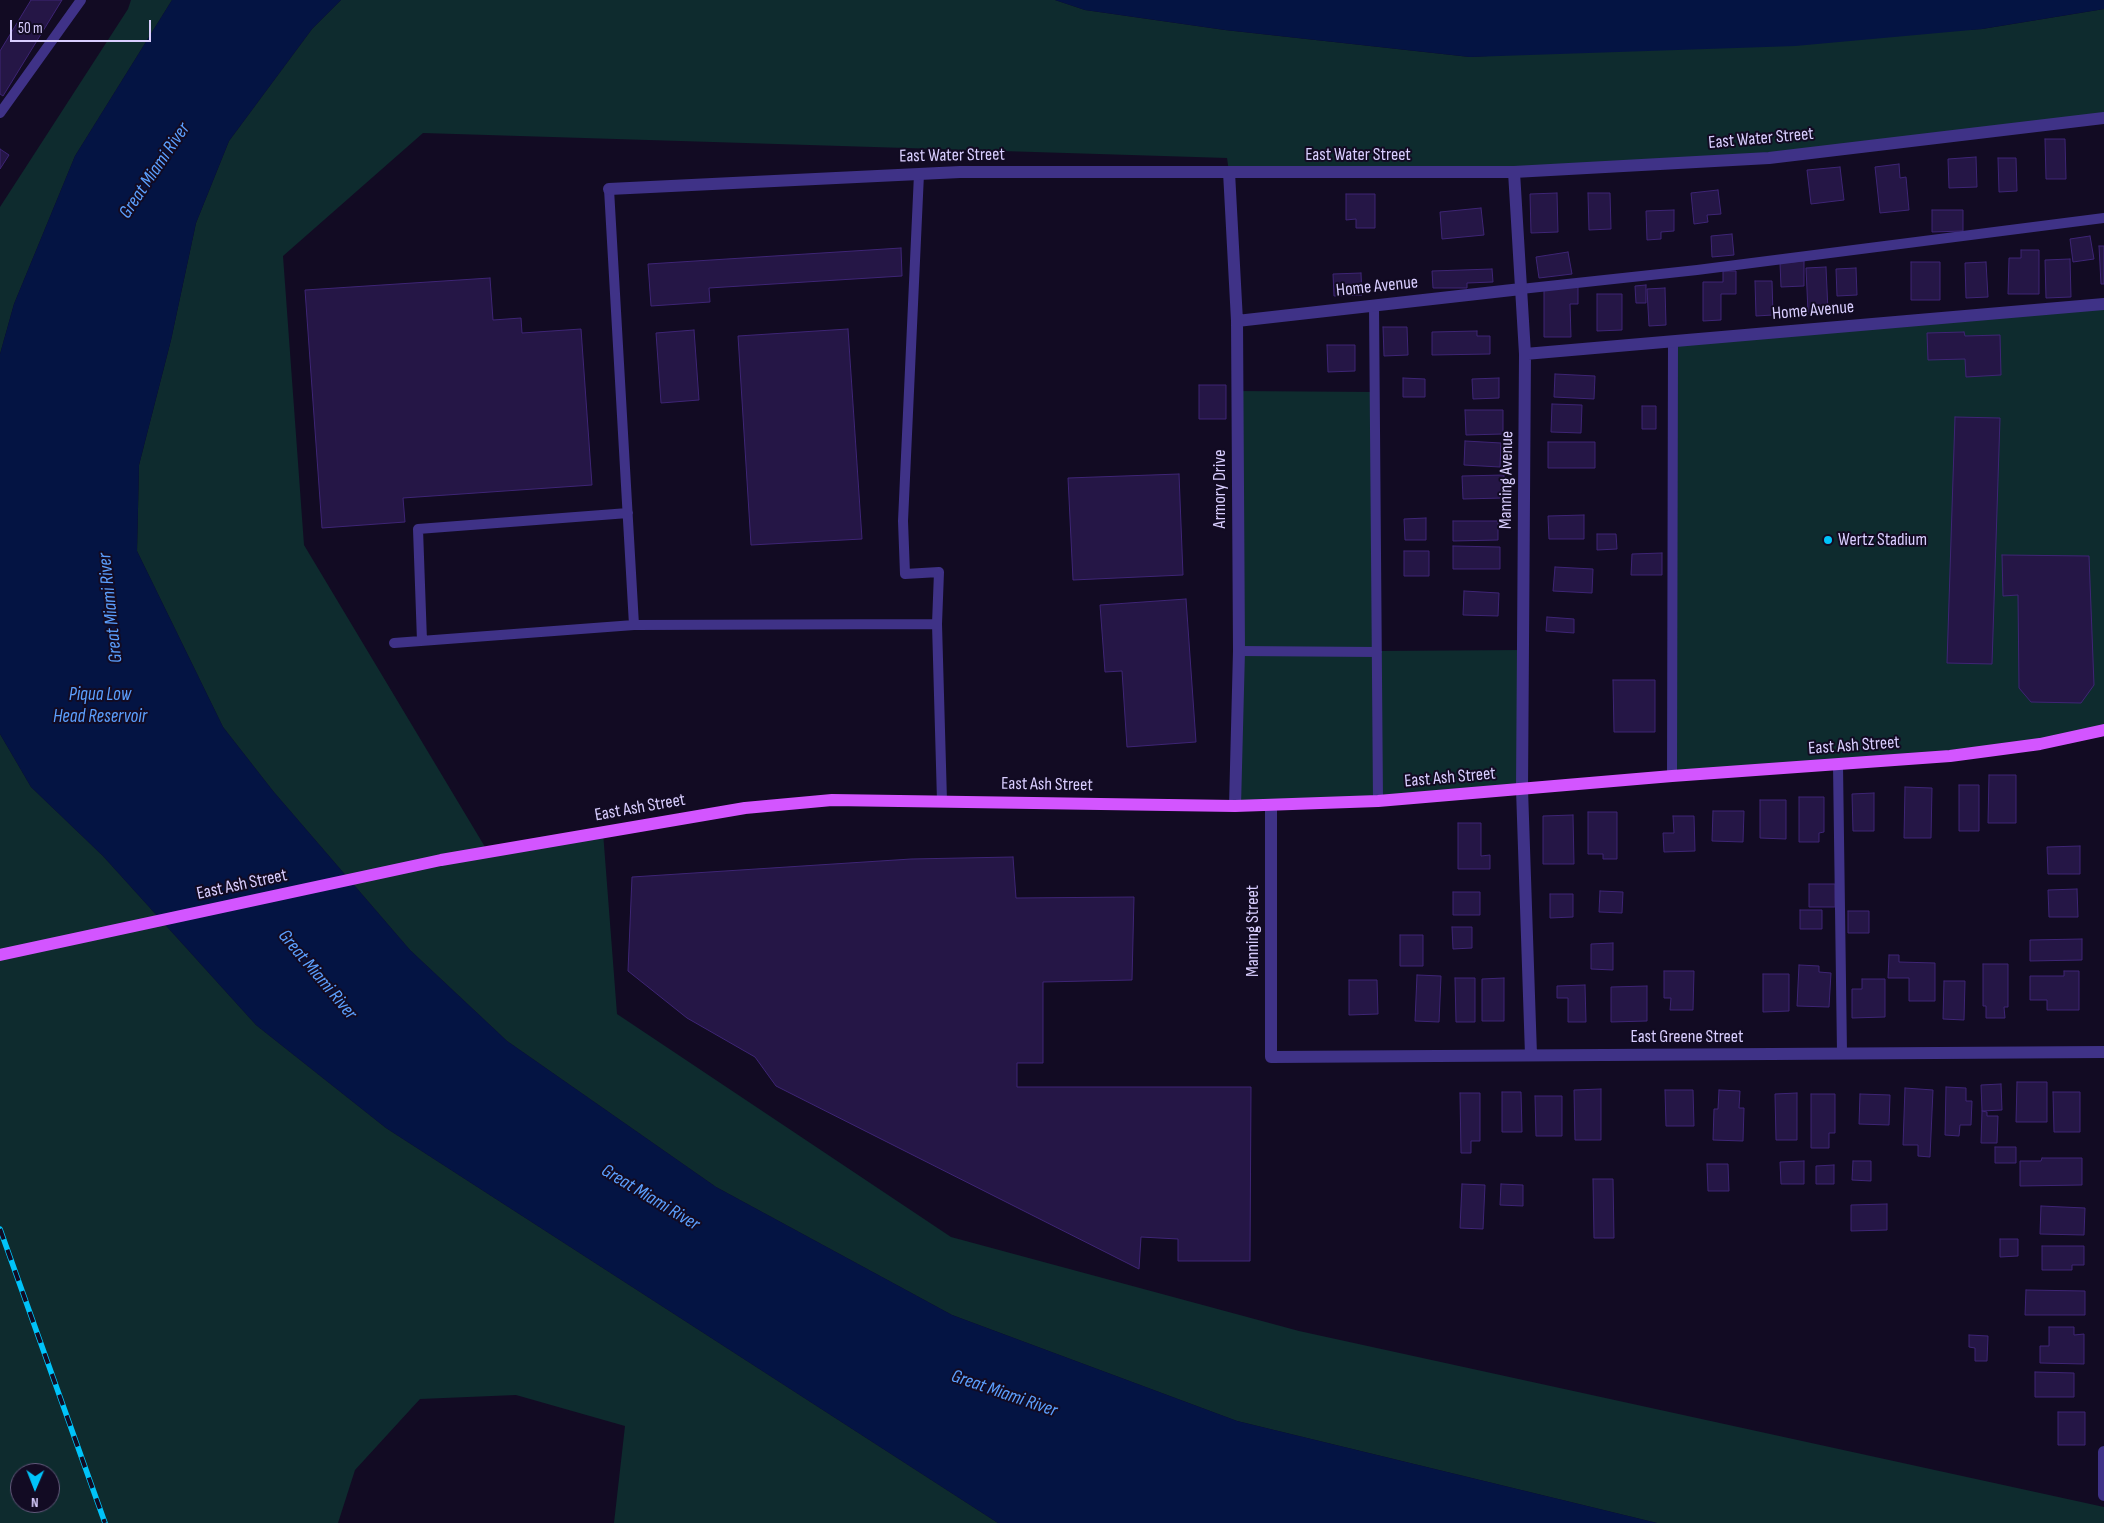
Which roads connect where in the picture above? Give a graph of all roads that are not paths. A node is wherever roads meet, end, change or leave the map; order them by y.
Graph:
1 (81, 0) edge
2 (0, 113) edge
3 (2104, 118) edge
4 (1228, 172) junction
5 (1514, 172) junction
6 (919, 174) junction
7 (609, 189) joint
8 (2104, 218) edge
9 (1521, 289) junction
10 (2104, 304) edge
11 (1374, 305) junction
12 (1237, 320) junction
13 (1673, 341) junction
14 (1525, 354) junction
15 (628, 512) junction
16 (937, 624) junction
17 (634, 625) junction
18 (422, 641) junction
19 (394, 643) dead end
20 (1239, 650) junction
21 (1377, 652) junction
22 (2104, 730) edge
23 (1838, 765) junction
24 (1672, 776) junction
25 (1522, 789) junction
26 (942, 801) junction
27 (1378, 801) junction
28 (1235, 806) junction
29 (1271, 806) junction
30 (0, 955) edge
31 (2104, 1052) edge
32 (1842, 1053) junction
33 (1531, 1055) junction
34 (1271, 1057) joint
35 (2104, 1452) edge
36 (2104, 1495) edge

1 - 2 lane
3 - 5 street, East Water Street
4 - 5 street, East Water Street
4 - 6 street, East Water Street
4 - 12 street, Armory Drive
5 - 9 street, Manning Avenue
6 - 7 street, East Water Street
6 - 16 lane
7 - 15 lane
8 - 9 lane
9 - 11 street, Home Avenue
9 - 14 street, Manning Avenue
10 - 13 street, Home Avenue
11 - 12 street, Home Avenue
11 - 21 lane
12 - 20 street, Armory Drive
13 - 14 street, Home Avenue
13 - 24 lane
14 - 25 street, Manning Avenue
15 - 17 lane
15 - 18 lane
16 - 17 lane
16 - 26 lane
17 - 18 lane
18 - 19 lane
20 - 21 lane
20 - 28 street, Armory Drive
21 - 27 lane
22 - 23 main road, East Ash Street
23 - 24 main road, East Ash Street
23 - 32 lane
24 - 25 main road, East Ash Street
25 - 27 main road, East Ash Street
25 - 33 street, Manning Avenue
26 - 28 main road, East Ash Street
26 - 30 main road, East Ash Street
27 - 29 main road, East Ash Street
28 - 29 main road, East Ash Street
29 - 34 street, Manning Street
31 - 32 street, East Greene Street
32 - 33 street, East Greene Street
33 - 34 street, East Greene Street
35 - 36 street

